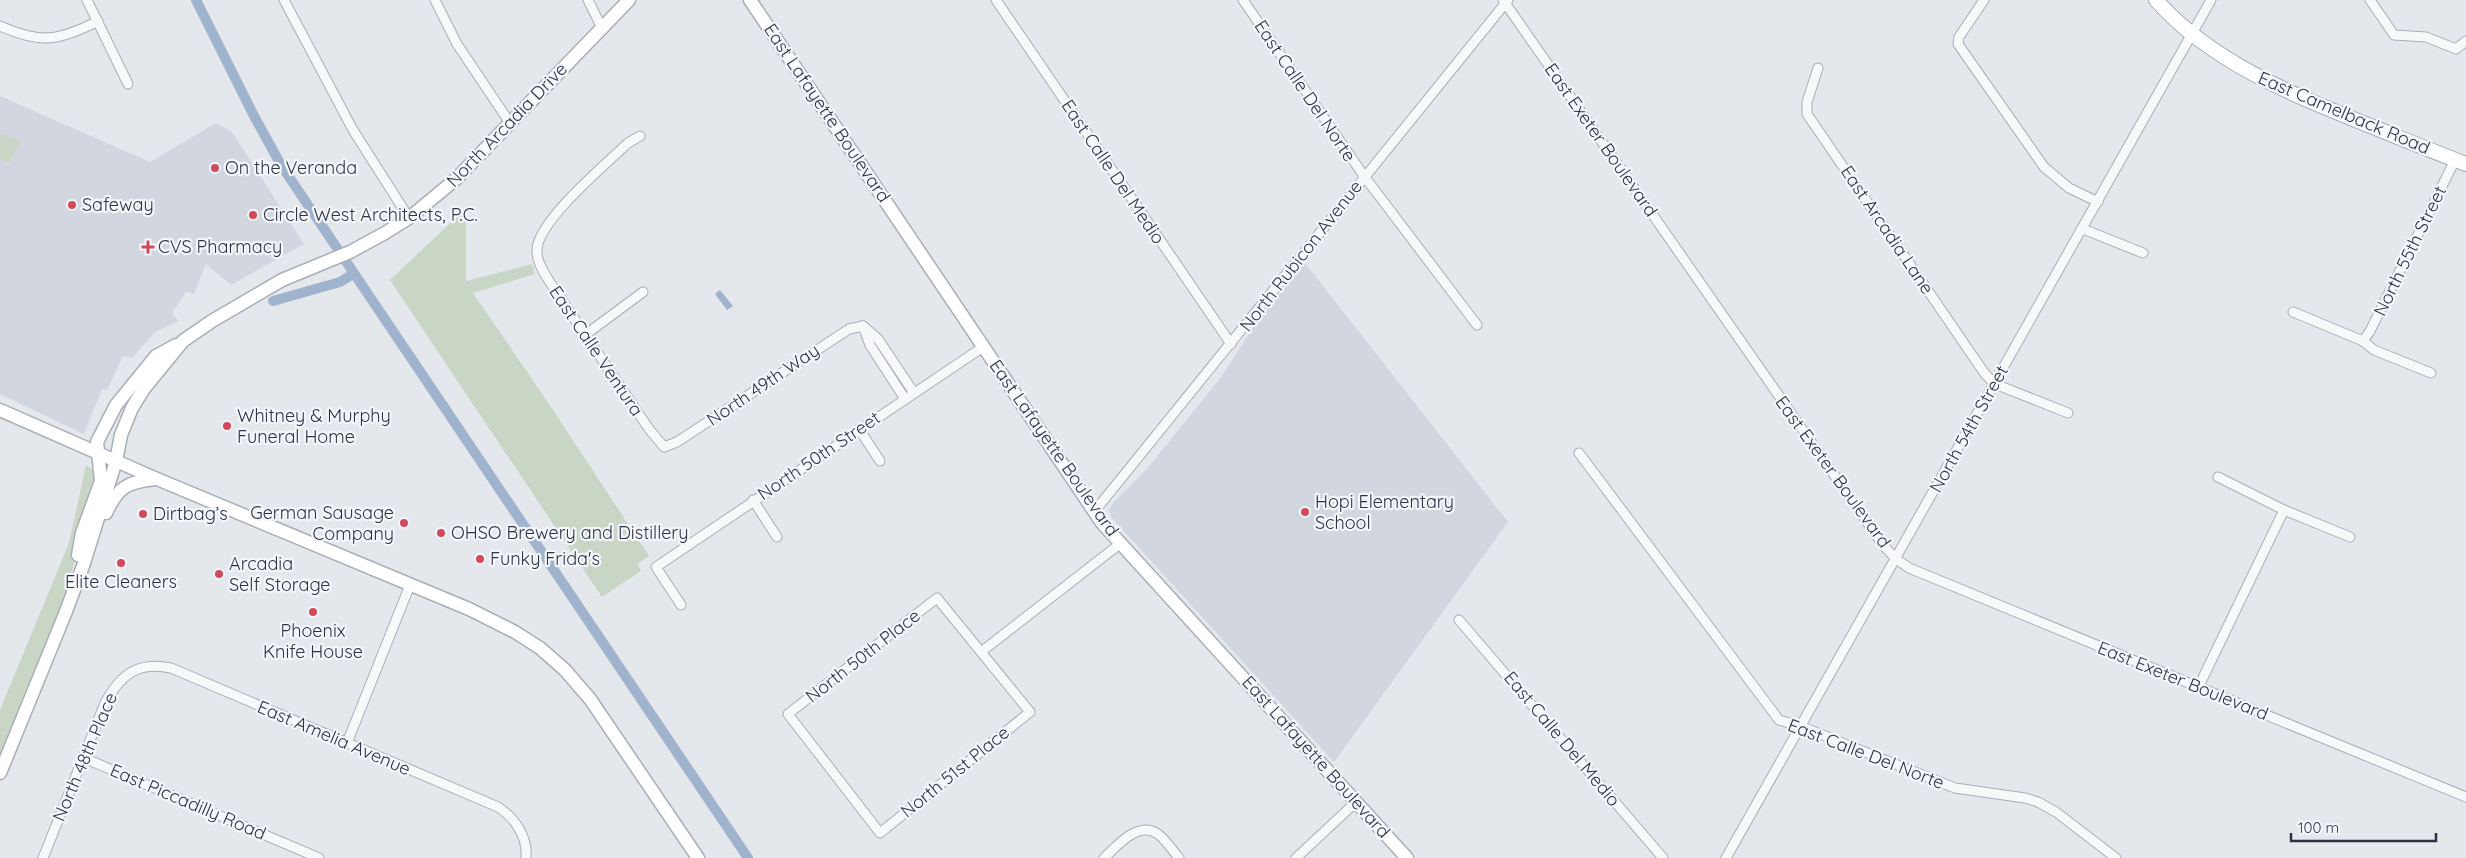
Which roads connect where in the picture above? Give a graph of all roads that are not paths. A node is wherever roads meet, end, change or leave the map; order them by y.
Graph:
1 (88, 0) edge
2 (284, 0) edge
3 (435, 0) edge
4 (588, 0) edge
5 (629, 0) edge
6 (750, 0) edge
7 (996, 0) edge
8 (1243, 0) edge
9 (1984, 0) edge
10 (2156, 0) edge
11 (2211, 0) edge
12 (2370, 0) edge
13 (1505, 1) edge
14 (98, 21) junction
15 (0, 26) edge
16 (602, 28) junction
17 (2192, 34) junction
18 (2466, 41) edge
19 (1818, 68) dead end
20 (128, 84) dead end
21 (510, 123) junction
22 (640, 136) dead end
23 (2460, 162) edge
24 (1364, 176) junction
25 (2098, 202) junction
26 (409, 218) junction
27 (2083, 229) junction
28 (2143, 253) dead end
29 (643, 292) dead end
30 (2294, 312) dead end
31 (1477, 325) dead end
32 (863, 326) junction
33 (584, 335) junction
34 (183, 341) junction
35 (2364, 341) junction
36 (1231, 344) junction
37 (983, 347) junction
38 (893, 361) junction
39 (884, 367) junction
40 (2430, 373) dead end
41 (1995, 384) junction
42 (914, 393) junction
43 (905, 399) junction
44 (0, 410) edge
45 (2068, 413) dead end
46 (859, 429) junction
47 (664, 447) joint
48 (1579, 453) dead end
49 (99, 454) junction
50 (880, 460) dead end
51 (116, 461) junction
52 (2218, 477) dead end
53 (157, 479) junction
54 (753, 500) junction
55 (2284, 510) junction
56 (1094, 512) junction
57 (777, 537) dead end
58 (2350, 537) dead end
59 (1121, 543) junction
60 (1896, 559) junction
61 (83, 566) junction
62 (410, 585) junction
63 (74, 587) junction
64 (681, 605) dead end
65 (1459, 620) dead end
66 (981, 652) junction
67 (141, 667) joint
68 (2198, 688) junction
69 (1800, 726) junction
70 (346, 743) junction
71 (84, 758) junction
72 (1, 773) edge
73 (2466, 797) edge
74 (1356, 802) junction
75 (880, 833) joint
76 (43, 858) edge
77 (319, 858) edge
78 (526, 858) edge
79 (698, 858) edge
80 (1104, 858) edge
81 (1179, 858) edge
82 (1296, 858) edge
83 (1407, 858) edge
84 (1663, 858) edge
85 (1726, 858) edge
86 (2116, 858) edge

1 - 14 street
2 - 26 street
3 - 21 street
4 - 16 street
5 - 16 street, North Arcadia Drive
6 - 37 street, East Lafayette Boulevard
7 - 36 street, East Calle Del Medio
8 - 24 street, East Calle Del Norte
9 - 25 street
10 - 17 main road, East Camelback Road
11 - 17 street, North 54th Street
12 - 18 street
13 - 24 street, North Rubicon Avenue
13 - 60 street, East Exeter Boulevard
14 - 15 street
14 - 20 street
16 - 21 street, North Arcadia Drive
17 - 23 main road, East Camelback Road
17 - 25 street, North 54th Street
19 - 41 street, East Arcadia Lane
21 - 26 street, North Arcadia Drive
22 - 33 street, East Calle Ventura
23 - 35 street, North 55th Street
24 - 31 street, East Calle Del Norte
24 - 36 street, North Rubicon Avenue
25 - 27 street, North 54th Street
26 - 34 street, North Arcadia Drive
27 - 28 street
27 - 41 street, North 54th Street
29 - 33 street
30 - 35 street
32 - 38 street
32 - 39 street
32 - 47 street, North 49th Way
33 - 47 street, East Calle Ventura
34 - 49 street
34 - 51 street, North Arcadia Drive
35 - 40 street
36 - 56 street, North Rubicon Avenue
37 - 42 street, North 50th Street
37 - 56 street, East Lafayette Boulevard
38 - 39 street
38 - 42 street
39 - 43 street
41 - 45 street
41 - 60 street, North 54th Street
42 - 43 street, North 50th Street
43 - 46 street, North 50th Street
44 - 49 street
46 - 50 street
46 - 54 street, North 50th Street
48 - 69 street, East Calle Del Norte
49 - 51 street
49 - 63 street
51 - 53 street
51 - 61 street, North Arcadia Drive
52 - 55 street
53 - 61 street
53 - 62 street
54 - 57 street
54 - 64 street, North 50th Street
55 - 58 street
55 - 68 street
56 - 59 street, East Lafayette Boulevard
59 - 66 street
59 - 74 street, East Lafayette Boulevard
60 - 68 street, East Exeter Boulevard
60 - 69 street, North 54th Street
61 - 63 street
62 - 70 street
62 - 79 street
63 - 72 street
65 - 84 street, East Calle Del Medio
66 - 75 street, North 51st Place
66 - 75 street, North 50th Place
67 - 70 street, East Amelia Avenue
67 - 71 street, North 48th Place
68 - 73 street, East Exeter Boulevard
69 - 85 street, North 54th Street
69 - 86 street, East Calle Del Norte
70 - 78 street, East Amelia Avenue
71 - 76 street, North 48th Place
71 - 77 street, East Piccadilly Road
74 - 82 street
74 - 83 street, East Lafayette Boulevard
80 - 81 street

